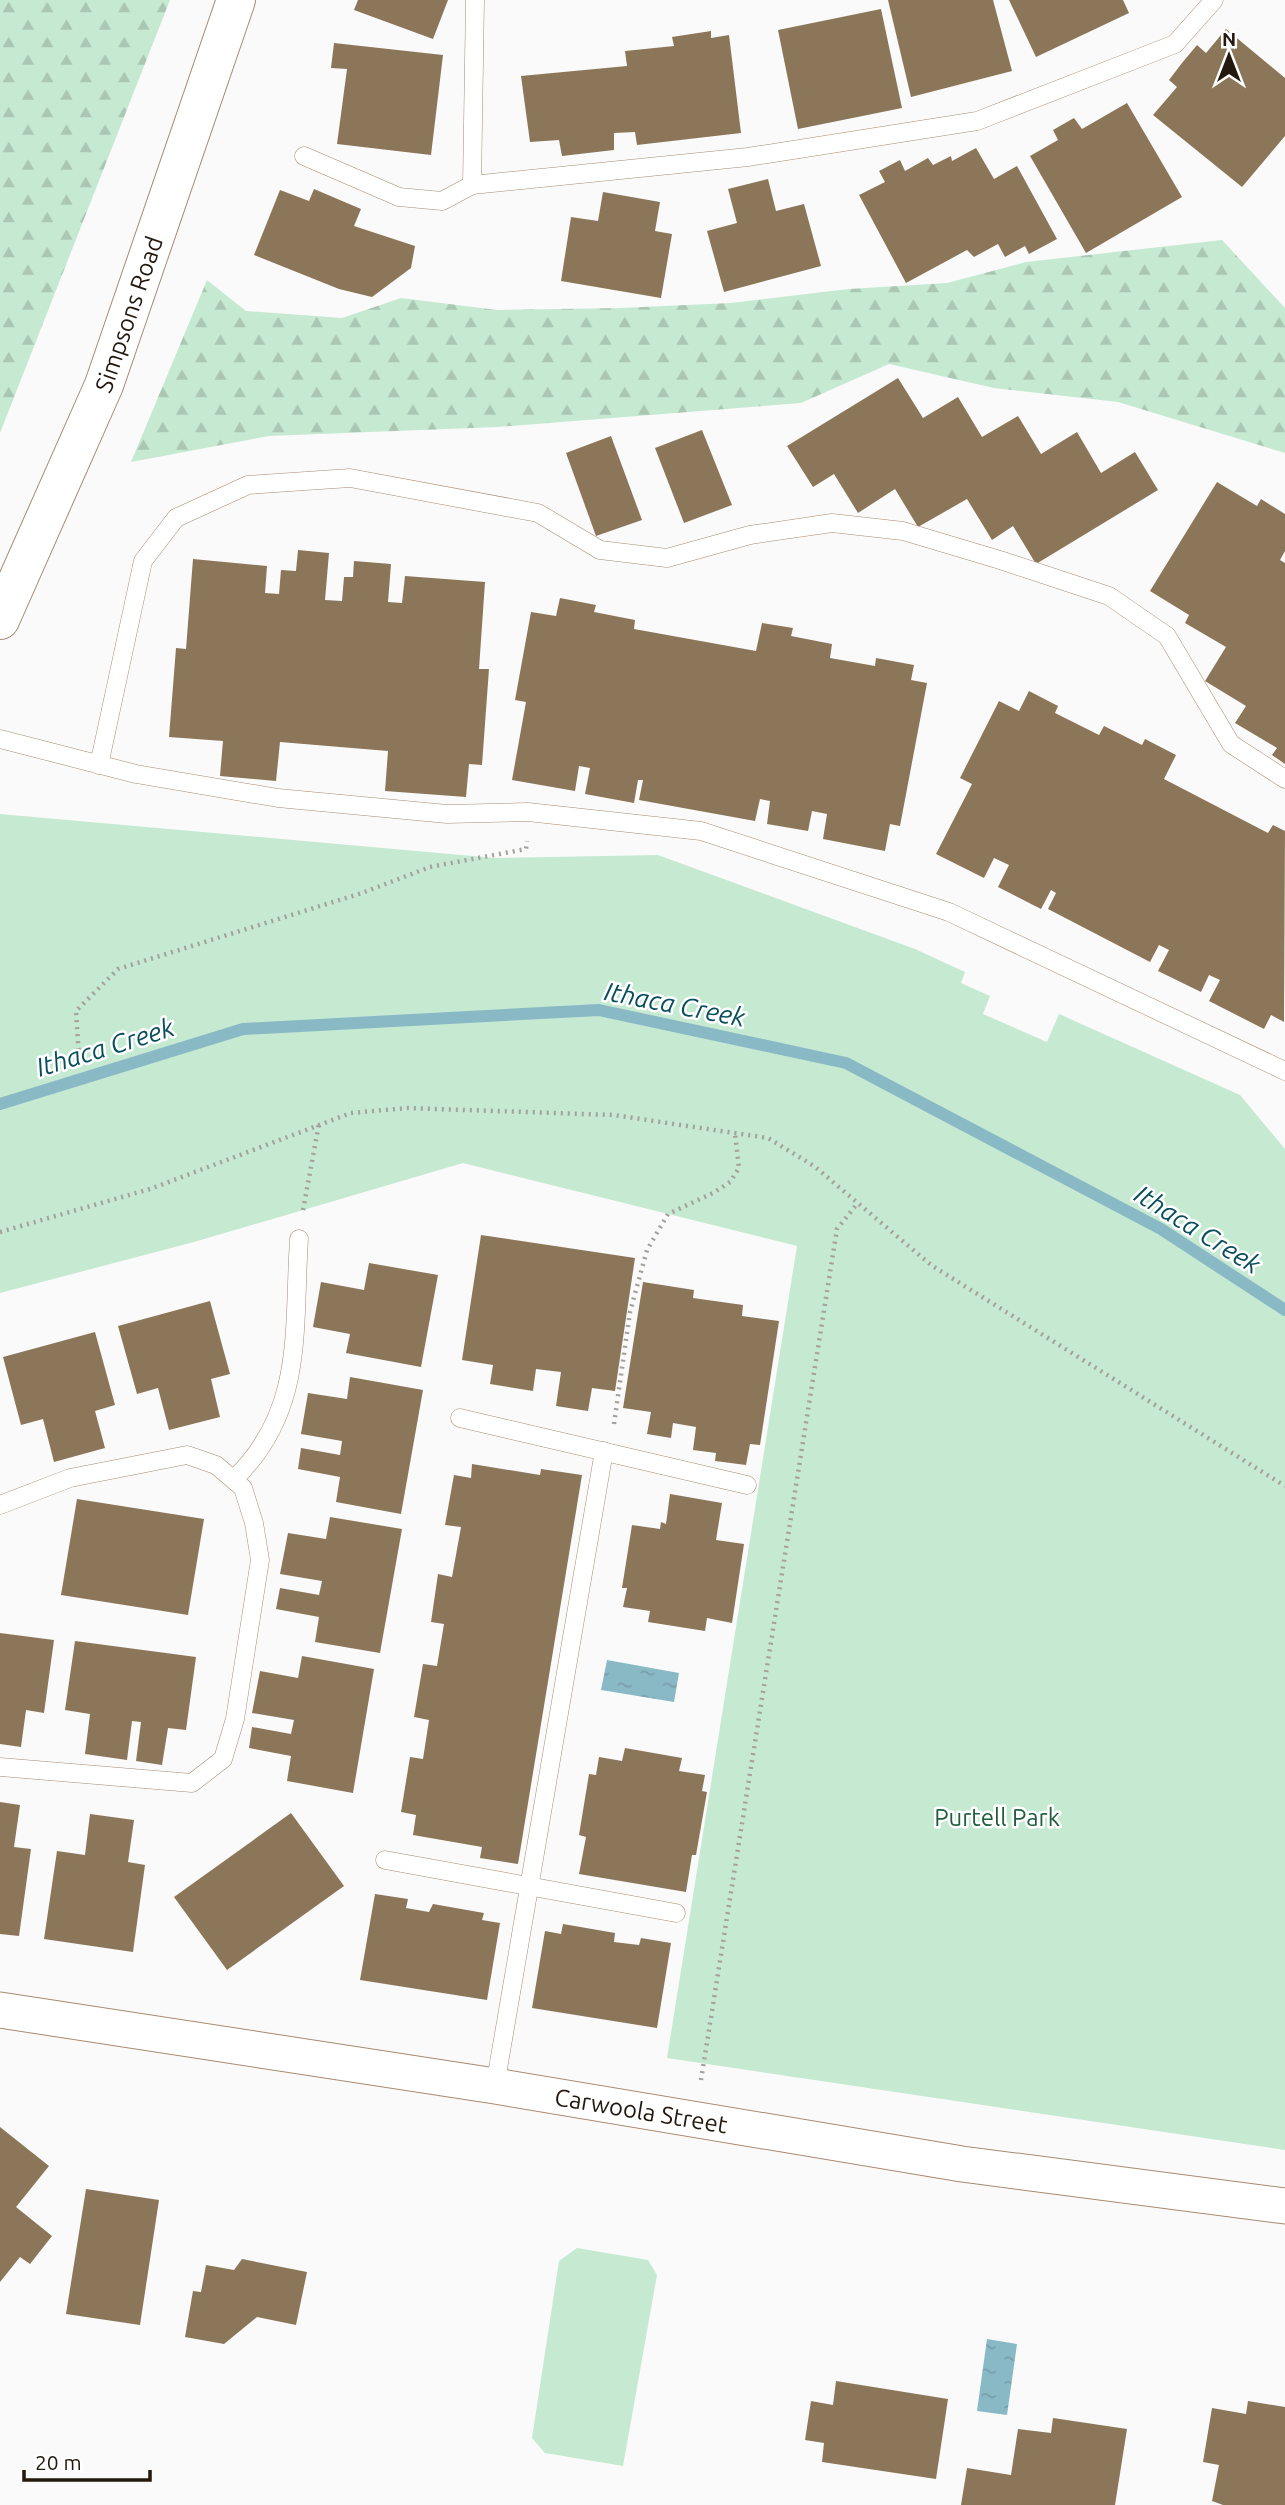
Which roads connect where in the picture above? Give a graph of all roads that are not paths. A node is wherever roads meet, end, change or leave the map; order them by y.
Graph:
1 (236, 0) edge
2 (475, 0) edge
3 (1213, 0) edge
4 (304, 156) dead end
5 (472, 185) junction
6 (0, 621) edge
7 (0, 739) edge
8 (99, 765) junction
9 (1285, 779) edge
10 (1285, 1071) edge
11 (299, 1239) road end
12 (460, 1418) dead end
13 (608, 1452) junction
14 (235, 1478) junction
15 (747, 1485) dead end
16 (0, 1506) edge
17 (0, 1767) edge
18 (385, 1860) dead end
19 (529, 1886) junction
20 (676, 1913) dead end
21 (0, 2010) edge
22 (495, 2085) junction
23 (1285, 2206) edge

1 - 6 main road, Simpsons Road
2 - 5 lane
3 - 5 lane
4 - 5 lane
7 - 8 lane
8 - 9 lane
8 - 10 lane
11 - 14 lane
12 - 13 lane
13 - 15 lane
13 - 19 lane
14 - 16 lane
14 - 17 lane
18 - 19 lane
19 - 20 lane
19 - 22 lane
21 - 22 street, Carwoola Street
22 - 23 street, Carwoola Street

